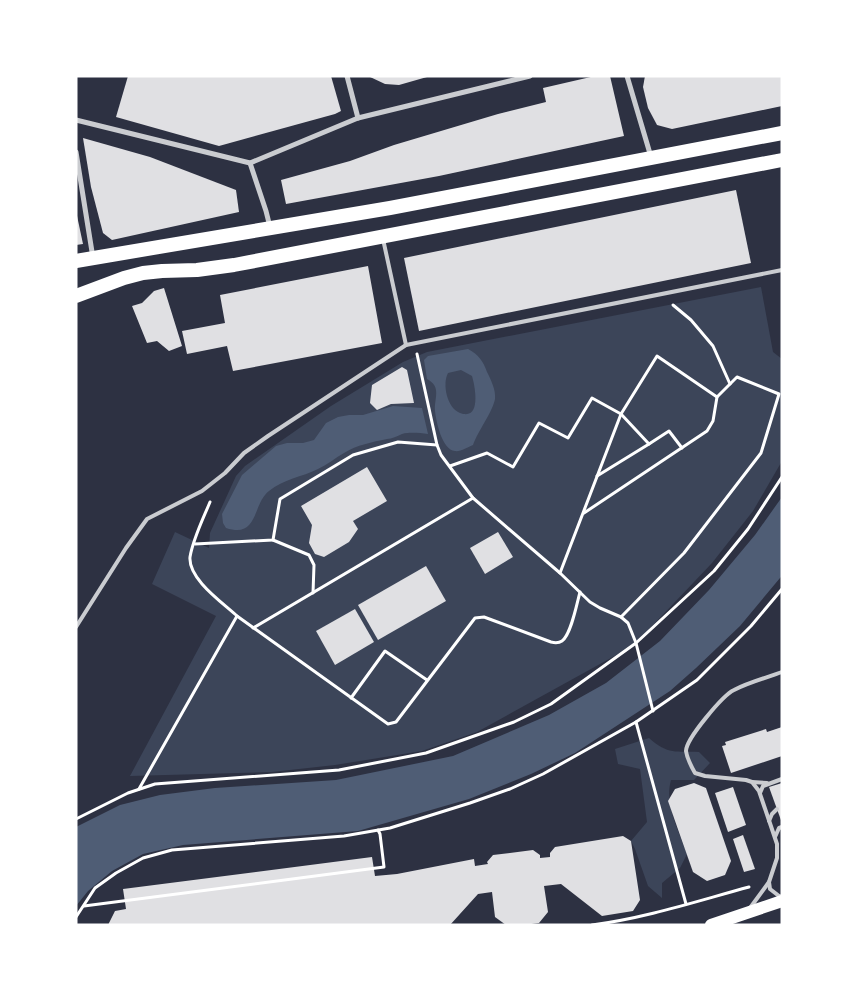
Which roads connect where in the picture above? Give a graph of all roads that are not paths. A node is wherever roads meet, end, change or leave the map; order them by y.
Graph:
1 (347, 76) edge
2 (530, 76) edge
3 (627, 76) edge
4 (358, 118) junction
5 (76, 120) edge
6 (782, 133) edge
7 (76, 152) edge
8 (650, 157) junction
9 (782, 160) edge
10 (250, 163) junction
11 (270, 229) junction
12 (383, 237) junction
13 (93, 259) junction
14 (76, 261) edge
15 (782, 270) edge
16 (76, 296) edge
17 (406, 345) junction
18 (76, 627) edge
19 (782, 672) edge
20 (782, 779) edge
21 (752, 782) junction
22 (769, 783) junction
23 (760, 794) junction
24 (777, 809) dead end
25 (769, 822) junction
26 (782, 827) edge
27 (775, 839) junction
28 (782, 847) edge
29 (777, 858) junction
30 (769, 882) junction
31 (782, 897) edge
32 (782, 901) edge
33 (746, 914) junction
34 (711, 925) edge

1 - 4 street
2 - 4 street
3 - 8 street
4 - 10 street
5 - 10 street
6 - 8 highway
7 - 13 street
8 - 11 highway
9 - 12 highway
10 - 11 street
11 - 13 highway
12 - 16 highway
12 - 17 lane
13 - 14 highway
15 - 17 lane
17 - 18 lane
19 - 21 lane
20 - 22 lane
21 - 22 lane
21 - 23 lane
22 - 23 lane
23 - 25 lane
24 - 25 lane
25 - 27 lane
26 - 27 lane
27 - 29 lane
28 - 29 lane
29 - 30 lane
30 - 31 lane
30 - 33 lane
32 - 33 main road
33 - 34 main road

